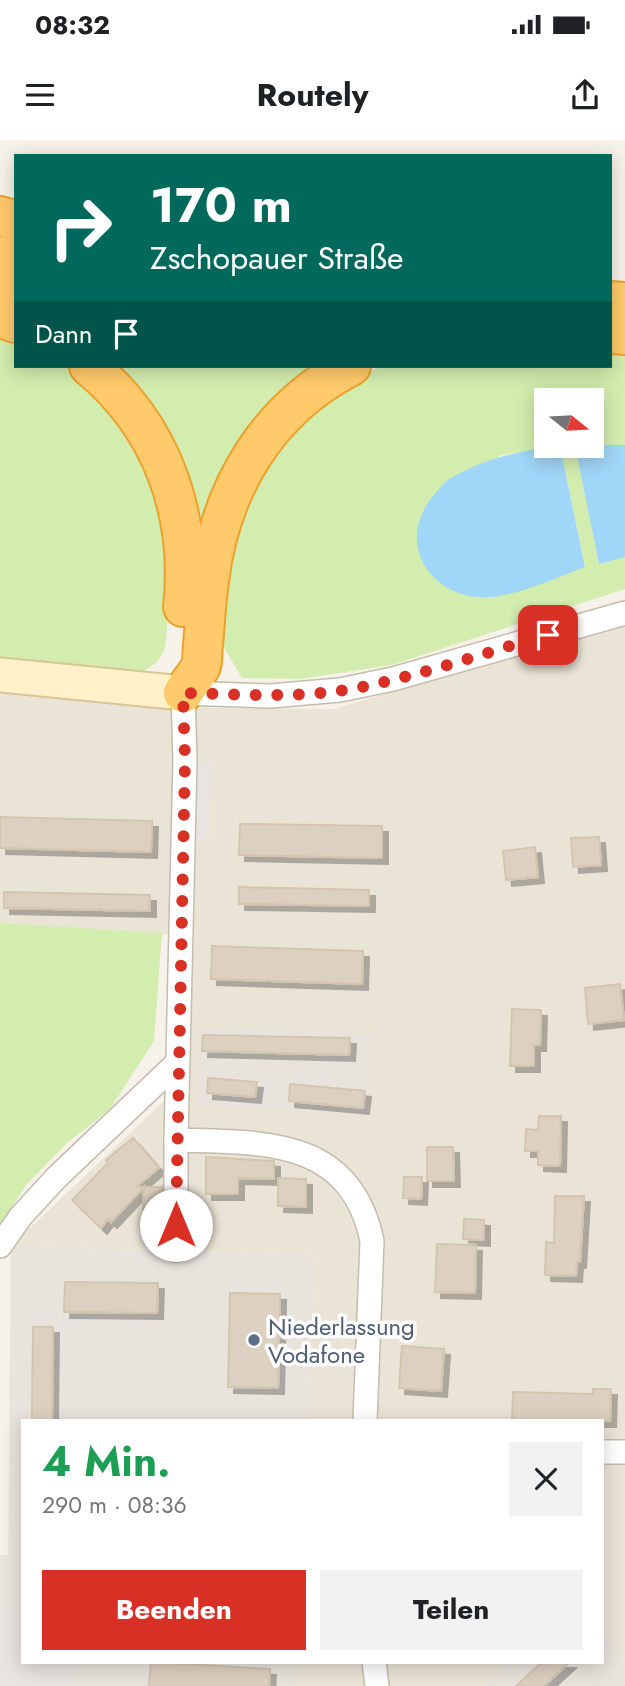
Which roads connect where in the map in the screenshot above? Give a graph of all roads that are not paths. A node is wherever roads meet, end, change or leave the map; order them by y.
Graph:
1 (91, 368) edge
2 (348, 368) edge
3 (625, 613) edge
4 (0, 675) edge
5 (183, 693) junction
6 (177, 1063) junction
7 (176, 1140) junction
8 (0, 1246) edge
9 (176, 1250) dead end
10 (365, 1419) edge
11 (604, 1452) edge
12 (625, 1452) edge
13 (374, 1664) edge
14 (377, 1686) edge

1 - 5 highway
2 - 5 highway
3 - 5 street
4 - 5 street
5 - 6 street
6 - 7 street
6 - 8 street
7 - 9 street
7 - 10 street
11 - 12 street
13 - 14 street

